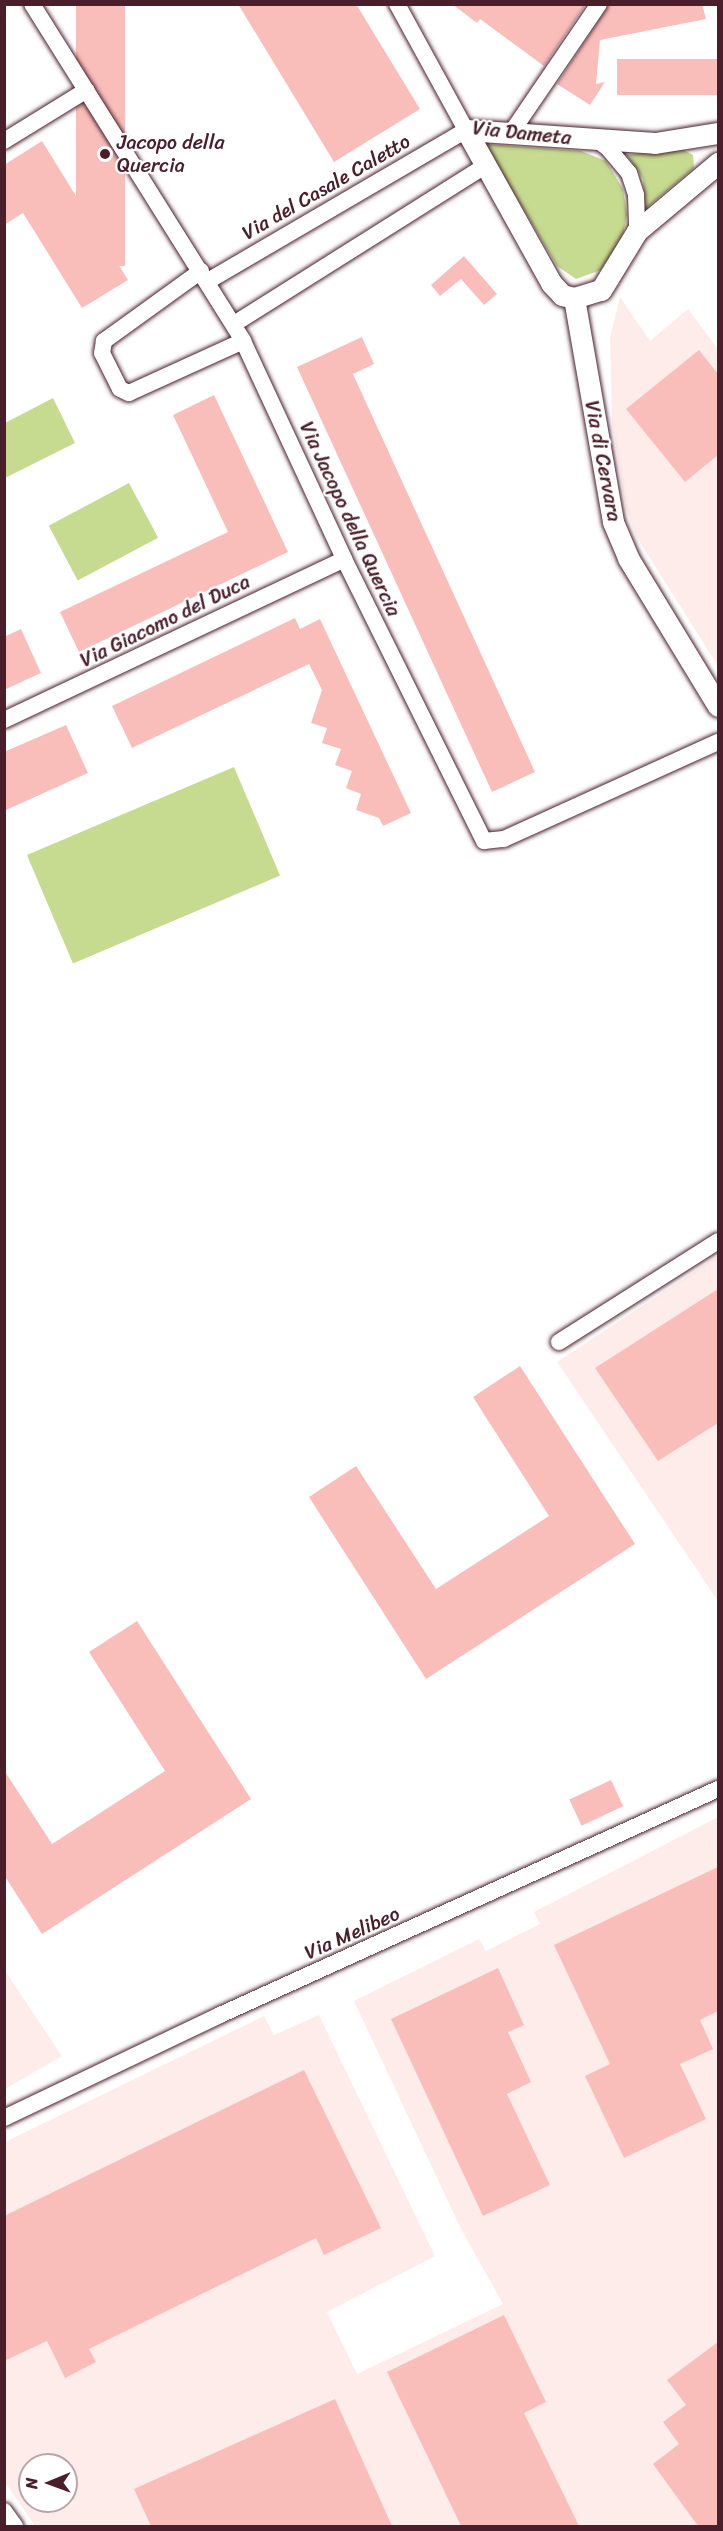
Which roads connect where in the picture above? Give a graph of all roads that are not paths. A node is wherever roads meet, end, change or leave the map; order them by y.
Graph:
1 (32, 4) edge
2 (397, 4) edge
3 (599, 4) edge
4 (87, 90) junction
5 (466, 130) junction
6 (718, 133) edge
7 (511, 134) junction
8 (597, 140) junction
9 (4, 141) edge
10 (718, 163) edge
11 (485, 166) junction
12 (637, 231) junction
13 (205, 276) junction
14 (574, 297) junction
15 (234, 324) junction
16 (243, 341) junction
17 (344, 559) junction
18 (718, 706) edge
19 (4, 720) edge
20 (718, 742) edge
21 (718, 1241) edge
22 (559, 1342) dead end
23 (718, 1789) edge
24 (4, 2118) edge
25 (4, 2511) edge
26 (15, 2526) edge

1 - 4 street, Via Jacopo della Quercia
2 - 5 street, Via Dameta
3 - 7 street
4 - 9 street
4 - 13 street, Via Jacopo della Quercia
5 - 7 street, Via Dameta
5 - 11 street
5 - 13 street, Via del Casale Caletto
6 - 8 street, Via Dameta
7 - 8 street, Via Dameta
8 - 12 street
10 - 12 street
11 - 14 street
11 - 15 street
12 - 14 street
13 - 15 street, Via Jacopo della Quercia
13 - 16 street, Via del Casale Caletto
14 - 18 street, Via di Cervara
15 - 16 street, Via Jacopo della Quercia
16 - 17 street, Via Jacopo della Quercia
17 - 19 street, Via Giacomo del Duca
17 - 20 street, Via Jacopo della Quercia
21 - 22 street
23 - 24 street, Via Melibeo
25 - 26 street

